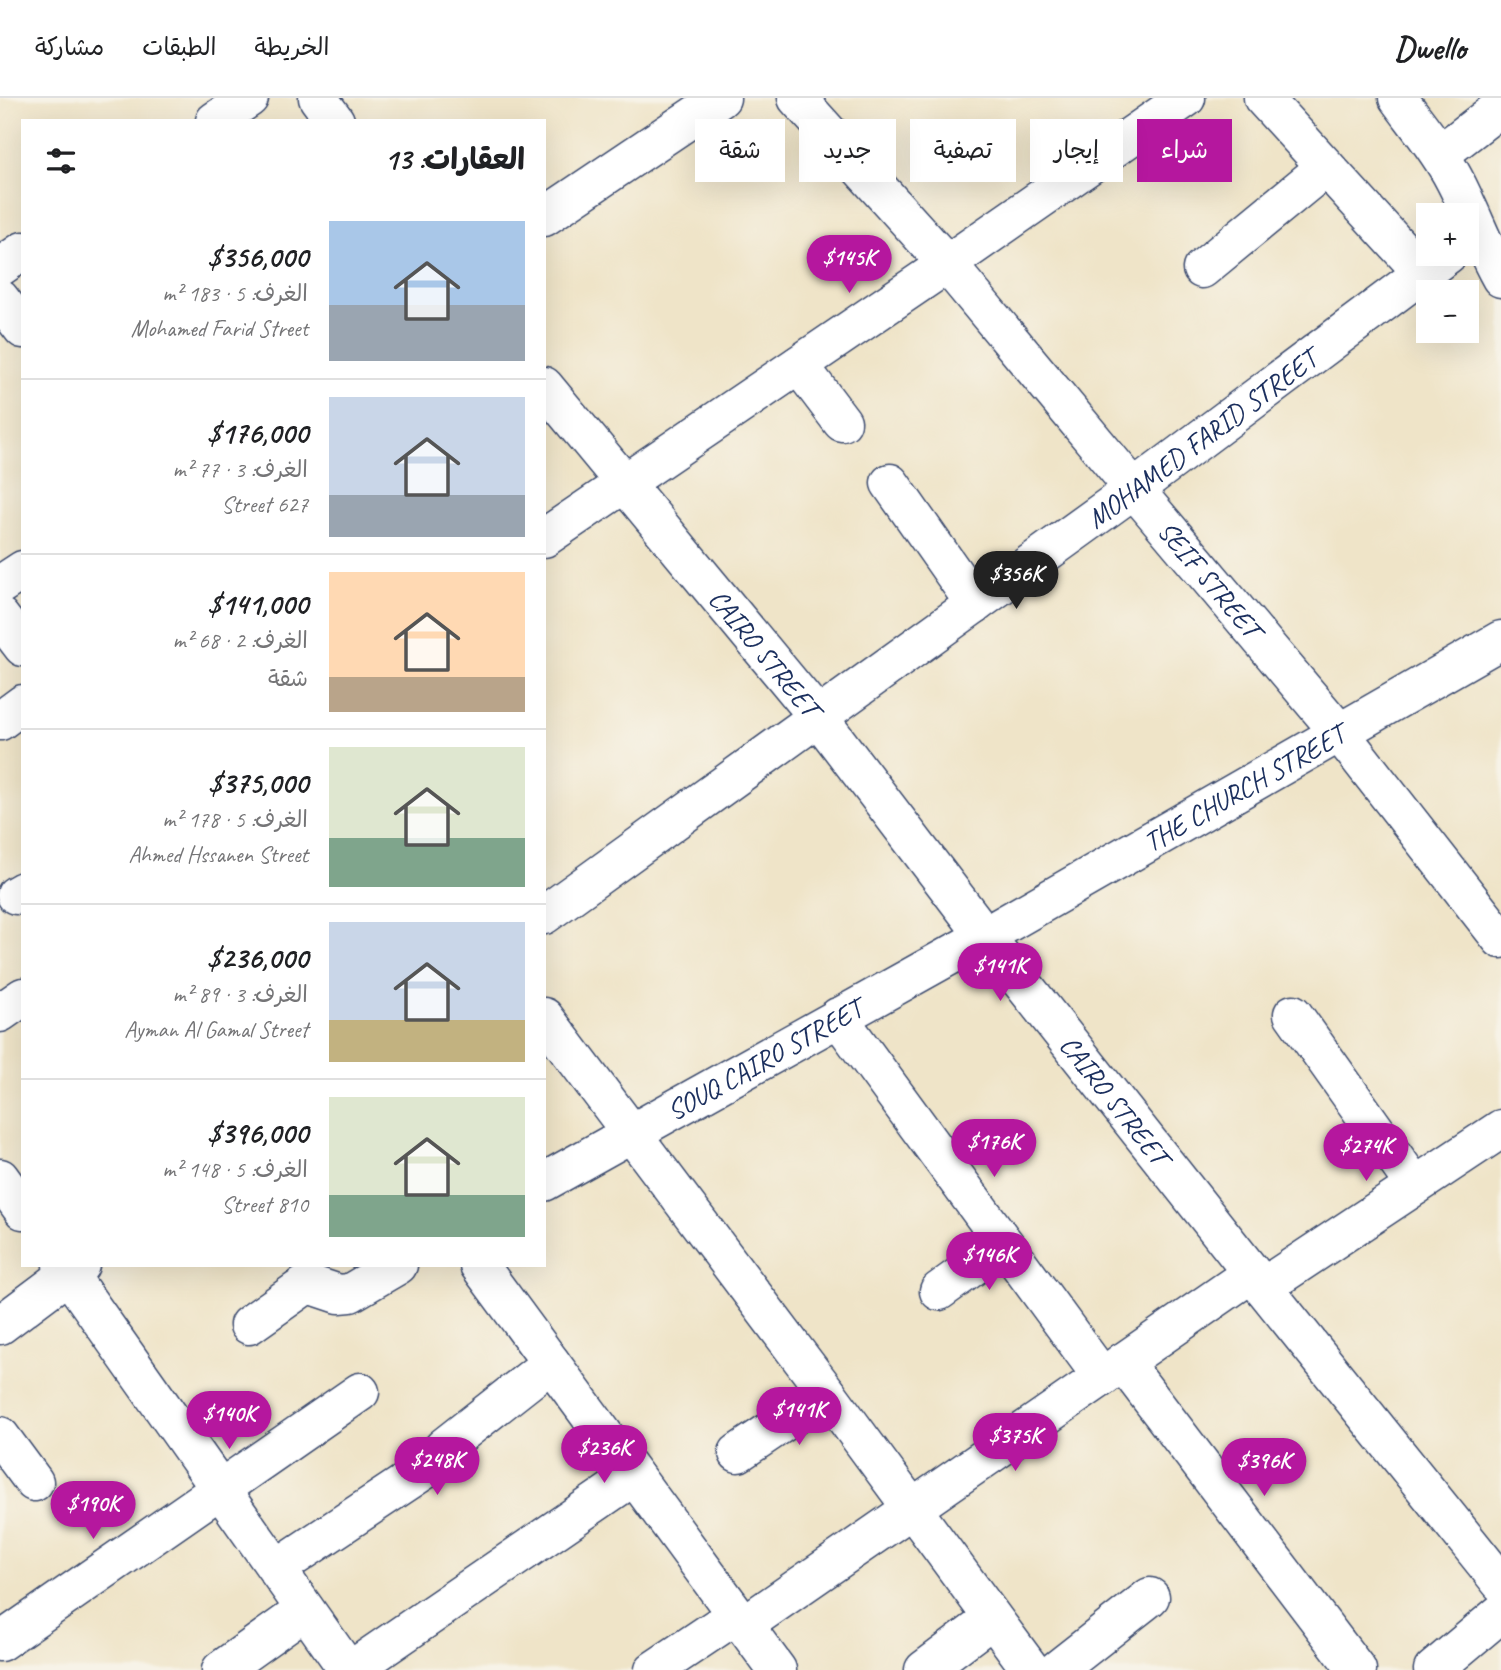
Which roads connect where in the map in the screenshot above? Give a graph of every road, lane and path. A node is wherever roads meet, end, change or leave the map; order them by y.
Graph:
1 (248, 98) edge
2 (318, 98) edge
3 (721, 98) edge
4 (797, 98) edge
5 (1186, 98) edge
6 (1263, 98) edge
7 (1398, 98) edge
8 (1501, 107) edge
9 (218, 119) edge
10 (334, 119) edge
11 (1440, 154) junction
12 (1326, 167) junction
13 (1462, 203) edge
14 (546, 216) edge
15 (1479, 245) edge
16 (1416, 246) edge
17 (21, 252) edge
18 (947, 264) junction
19 (1431, 266) edge
20 (0, 267) edge
21 (1202, 269) dead end
22 (1501, 278) edge
23 (0, 299) edge
24 (21, 326) edge
25 (799, 365) junction
26 (546, 388) edge
27 (842, 422) dead end
28 (890, 483) dead end
29 (624, 484) junction
30 (1134, 489) junction
31 (546, 537) edge
32 (21, 571) edge
33 (0, 585) edge
34 (975, 604) junction
35 (0, 617) edge
36 (1501, 640) edge
37 (21, 644) edge
38 (21, 705) edge
39 (818, 718) junction
40 (0, 721) edge
41 (1339, 732) junction
42 (546, 914) edge
43 (985, 936) junction
44 (1501, 939) edge
45 (21, 997) edge
46 (0, 1013) edge
47 (1293, 1014) dead end
48 (838, 1017) junction
49 (546, 1020) edge
50 (1501, 1129) edge
51 (631, 1133) junction
52 (0, 1178) edge
53 (546, 1181) edge
54 (1415, 1186) junction
55 (21, 1207) edge
56 (1004, 1244) junction
57 (395, 1267) edge
58 (480, 1267) edge
59 (70, 1268) edge
60 (1258, 1280) junction
61 (939, 1292) dead end
62 (0, 1325) edge
63 (249, 1325) dead end
64 (551, 1363) junction
65 (1113, 1369) junction
66 (360, 1392) dead end
67 (827, 1392) junction
68 (0, 1436) edge
69 (738, 1453) dead end
70 (634, 1476) junction
71 (34, 1482) dead end
72 (219, 1489) junction
73 (911, 1509) junction
74 (277, 1568) junction
75 (1501, 1583) edge
76 (1150, 1597) dead end
77 (306, 1609) junction
78 (1501, 1613) edge
79 (992, 1619) junction
80 (740, 1620) junction
81 (0, 1642) edge
82 (221, 1670) edge
83 (349, 1670) edge
84 (654, 1670) edge
85 (777, 1670) edge
86 (924, 1670) edge
87 (1031, 1670) edge
88 (1057, 1670) edge
89 (1357, 1670) edge
90 (1433, 1670) edge

1 - 9 street
2 - 10 street
3 - 14 street
4 - 18 street, SEIF STREET
5 - 18 street
6 - 12 street
7 - 11 street
8 - 11 street
11 - 13 street
12 - 16 street
12 - 21 street
15 - 22 street
17 - 20 street
18 - 25 street
18 - 30 street, SEIF STREET
19 - 30 street, MOHAMED FARID STREET
23 - 24 street
25 - 27 street
25 - 29 street
26 - 29 street, CAIRO STREET
28 - 34 street
29 - 31 street
29 - 39 street, CAIRO STREET
30 - 34 street, MOHAMED FARID STREET
30 - 41 street, SEIF STREET
32 - 33 street
34 - 39 street, MOHAMED FARID STREET
35 - 37 street
36 - 41 street, THE CHURCH STREET
38 - 40 street
39 - 42 street, MOHAMED FARID STREET
39 - 43 street, CAIRO STREET
41 - 43 street, THE CHURCH STREET
41 - 44 street, SEIF STREET
43 - 48 street, SOUQ CAIRO STREET
43 - 60 street, CAIRO STREET
45 - 46 street
47 - 54 street
48 - 51 street, SOUQ CAIRO STREET
48 - 56 street
49 - 51 street
50 - 54 street
51 - 53 street, SOUQ CAIRO STREET
51 - 67 street
52 - 55 street
54 - 60 street
56 - 61 street
56 - 65 street
57 - 63 street
58 - 64 street
59 - 62 street
59 - 72 street
60 - 65 street
60 - 75 street, CAIRO STREET
64 - 70 street
64 - 74 street
65 - 73 street
65 - 89 street
66 - 72 street
67 - 69 street
67 - 73 street
68 - 71 street
70 - 80 street
70 - 83 street
72 - 74 street
72 - 81 street
73 - 79 street
73 - 80 street
74 - 77 street
76 - 88 street
77 - 82 street
77 - 83 street
78 - 90 street
79 - 86 street
79 - 87 street
80 - 84 street
80 - 85 street

